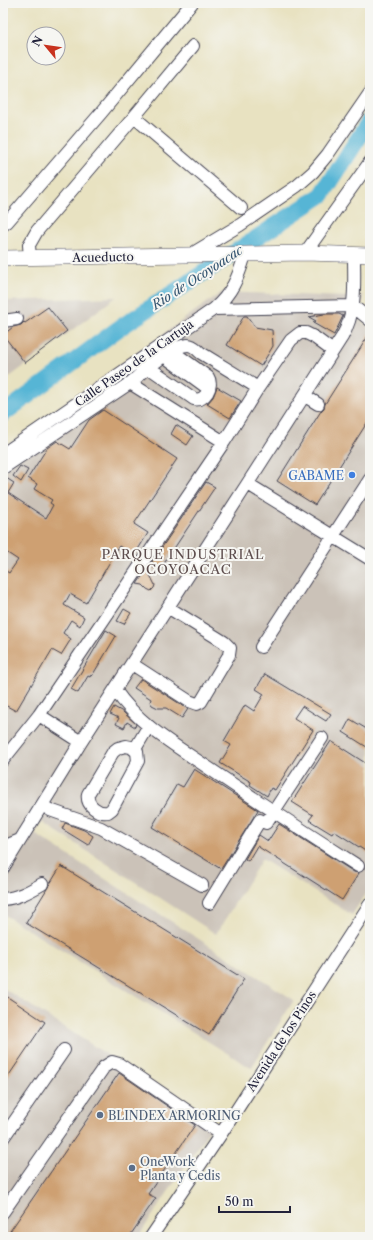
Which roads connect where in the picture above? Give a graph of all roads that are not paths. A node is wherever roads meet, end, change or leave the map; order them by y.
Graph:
1 (192, 3) edge
2 (193, 46) dead end
3 (370, 93) edge
4 (134, 118) junction
5 (370, 162) edge
6 (241, 208) dead end
7 (3, 224) edge
8 (305, 253) junction
9 (241, 255) junction
10 (354, 255) junction
11 (370, 255) edge
12 (196, 256) junction
13 (3, 258) edge
14 (30, 258) junction
15 (214, 309) junction
16 (352, 310) junction
17 (253, 316) dead end
18 (17, 319) dead end
19 (370, 320) edge
20 (3, 321) edge
21 (333, 351) junction
22 (168, 353) junction
23 (148, 367) junction
24 (130, 383) junction
25 (258, 388) junction
26 (305, 396) junction
27 (318, 404) dead end
28 (224, 442) junction
29 (3, 454) edge
30 (3, 468) edge
31 (370, 479) edge
32 (248, 484) junction
33 (334, 537) junction
34 (370, 559) edge
35 (169, 608) junction
36 (262, 647) dead end
37 (132, 664) junction
38 (115, 690) junction
39 (39, 715) junction
40 (148, 727) junction
41 (322, 738) dead end
42 (81, 742) junction
43 (134, 749) junction
44 (3, 760) edge
45 (42, 805) junction
46 (273, 812) junction
47 (20, 840) junction
48 (3, 847) edge
49 (358, 866) dead end
50 (3, 868) edge
51 (42, 884) dead end
52 (202, 885) dead end
53 (3, 899) edge
54 (208, 903) dead end
55 (370, 904) edge
56 (64, 1050) dead end
57 (221, 1134) junction
58 (3, 1138) edge
59 (3, 1212) edge
60 (150, 1237) edge

1 - 7 street
2 - 4 street
3 - 12 street
4 - 6 street
4 - 14 street
5 - 8 street
8 - 9 main road, Acueducto
8 - 10 main road, Acueducto
9 - 12 main road, Acueducto
9 - 15 street, Calle Paseo de la Cartuja
10 - 11 main road, Acueducto
10 - 16 street
12 - 14 main road, Acueducto
13 - 14 main road, Acueducto
15 - 16 street
15 - 29 street, Calle Paseo de la Cartuja
16 - 17 street
16 - 19 street
16 - 21 street
18 - 20 street
21 - 25 street
21 - 26 street
22 - 23 street
22 - 23 street
22 - 25 street
23 - 24 street
24 - 28 street
24 - 30 street
25 - 28 street
26 - 27 street
26 - 32 street
28 - 39 street
31 - 33 street
32 - 33 street
32 - 35 street
33 - 34 street
33 - 36 street
35 - 37 street
35 - 37 street
37 - 38 street
38 - 40 street
38 - 42 street
39 - 42 street
39 - 44 street
40 - 43 street
40 - 46 street
41 - 46 street
42 - 45 street
43 - 43 street
45 - 47 street
45 - 52 street
46 - 49 street
46 - 54 street
47 - 48 street
47 - 50 street
51 - 53 street
55 - 57 street, Avenida de los Pinos
56 - 58 street
57 - 59 street
57 - 60 street, Avenida de los Pinos

